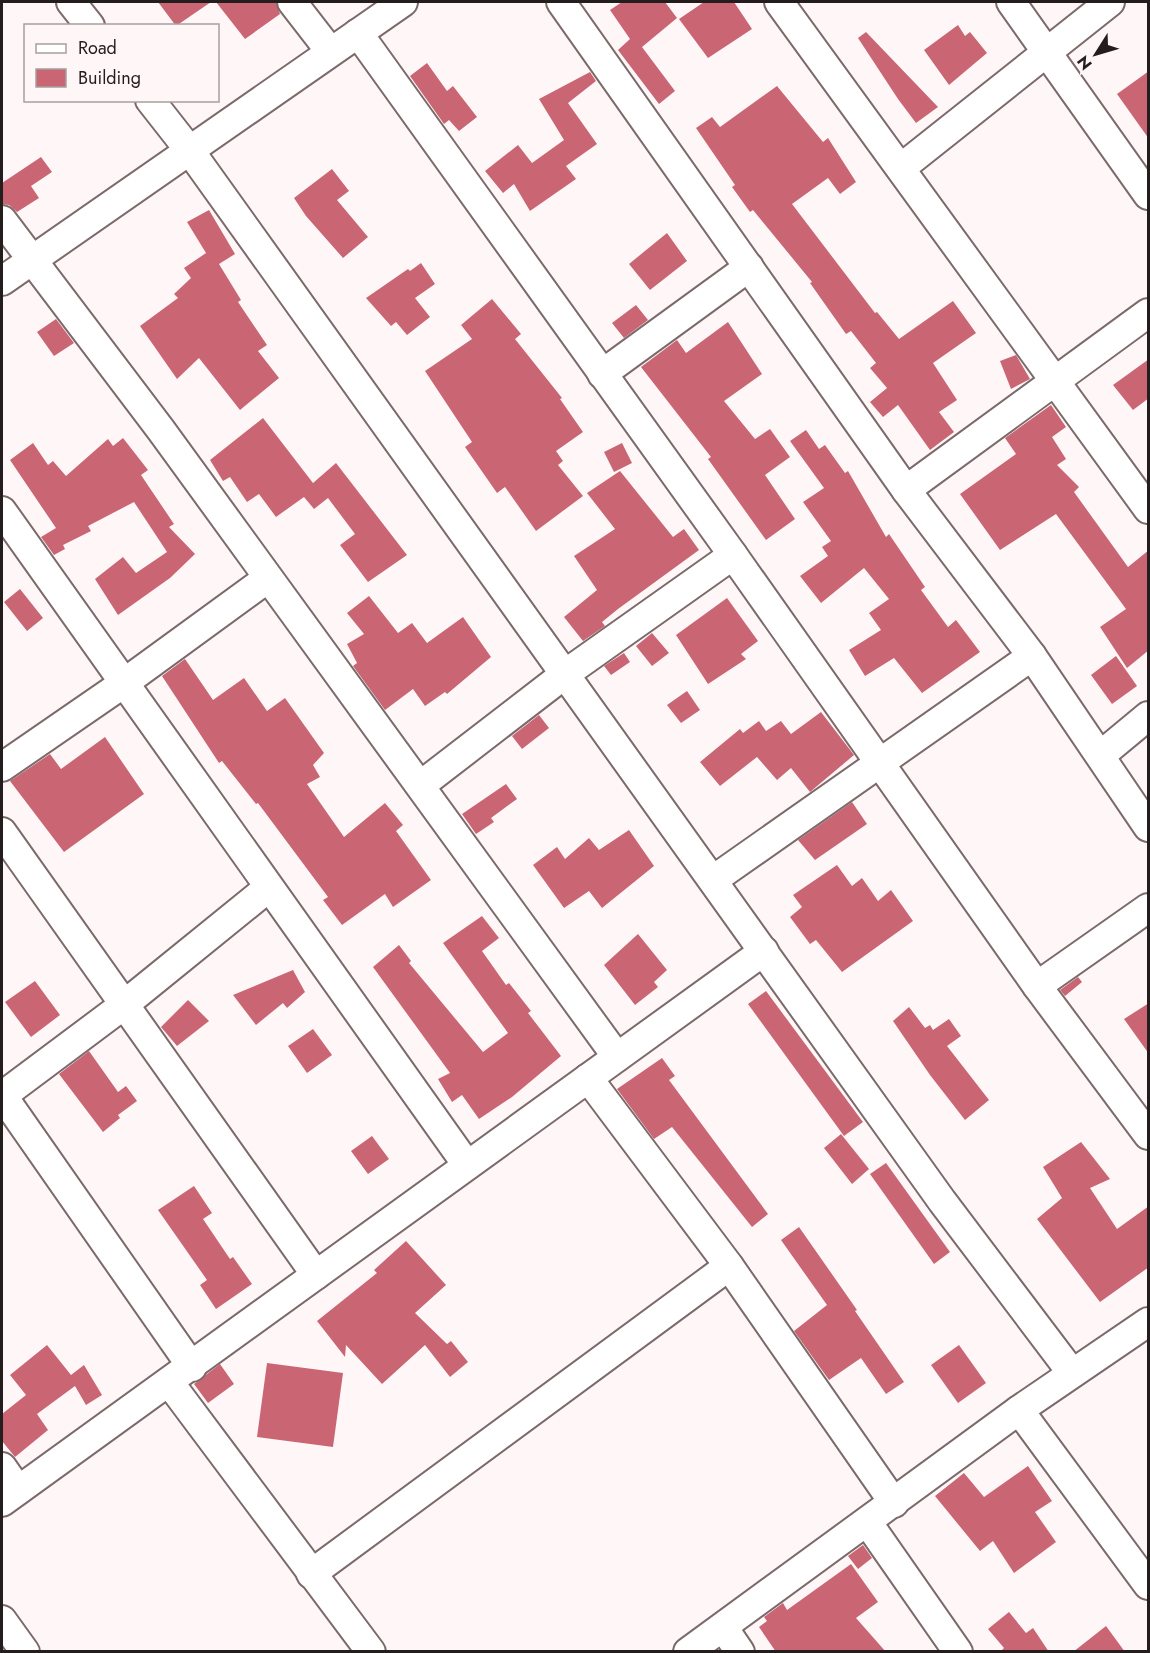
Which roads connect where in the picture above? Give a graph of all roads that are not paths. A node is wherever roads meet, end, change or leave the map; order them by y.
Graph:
1 (71, 2) edge
2 (292, 2) edge
3 (403, 2) edge
4 (561, 2) edge
5 (779, 2) edge
6 (1011, 2) edge
7 (1110, 2) edge
8 (88, 24) edge
9 (357, 33) junction
10 (330, 51) junction
11 (1047, 52) junction
12 (152, 102) edge
13 (190, 151) junction
14 (901, 168) junction
15 (1149, 195) edge
16 (2, 220) edge
17 (33, 259) junction
18 (749, 267) junction
19 (2, 281) edge
20 (1149, 313) edge
21 (602, 374) junction
22 (1055, 381) junction
23 (906, 490) junction
24 (1149, 509) edge
25 (2, 511) edge
26 (733, 555) junction
27 (268, 578) junction
28 (1032, 656) junction
29 (566, 674) junction
30 (124, 683) junction
31 (1149, 716) edge
32 (1101, 754) junction
33 (880, 762) junction
34 (2, 767) edge
35 (421, 785) junction
36 (1149, 827) edge
37 (2, 832) edge
38 (713, 880) junction
39 (268, 888) junction
40 (1149, 908) edge
41 (764, 951) junction
42 (1037, 986) junction
43 (125, 1004) junction
44 (617, 1057) junction
45 (588, 1078) junction
46 (2, 1096) edge
47 (1149, 1135) edge
48 (467, 1166) junction
49 (729, 1266) junction
50 (316, 1275) junction
51 (1149, 1322) edge
52 (1072, 1373) junction
53 (180, 1375) junction
54 (1019, 1410) junction
55 (2, 1467) edge
56 (10, 1496) edge
57 (894, 1503) junction
58 (868, 1523) junction
59 (311, 1574) junction
60 (1149, 1585) edge
61 (2, 1620) edge
62 (723, 1627) junction
63 (25, 1652) edge
64 (371, 1652) edge
65 (688, 1652) edge
66 (740, 1652) edge
67 (958, 1652) edge

1 - 8 street
2 - 10 street
3 - 9 street
4 - 18 street
5 - 14 street
6 - 11 street
7 - 11 street
9 - 10 street
9 - 21 street
10 - 13 street
11 - 14 street
11 - 15 street
12 - 13 street
13 - 17 street
13 - 29 street
14 - 22 street
16 - 17 street
17 - 19 street
17 - 27 street
18 - 21 street
18 - 23 street
20 - 22 street
21 - 26 street
22 - 23 street
22 - 24 street
23 - 28 street
25 - 30 street
26 - 29 street
26 - 33 street
27 - 30 street
27 - 35 street
28 - 32 street
28 - 33 street
29 - 35 street
29 - 38 street
30 - 34 street
30 - 39 street
31 - 32 street
32 - 36 street
33 - 38 street
33 - 42 street
35 - 44 street
37 - 43 street
38 - 41 street
39 - 43 street
39 - 48 street
40 - 42 street
41 - 44 street
41 - 52 street
42 - 47 street
43 - 46 street
43 - 50 street
44 - 45 street
45 - 48 street
45 - 49 street
46 - 53 street
48 - 50 street
49 - 57 street
49 - 59 street
50 - 53 street
51 - 52 street
52 - 54 street
53 - 56 street
53 - 59 street
54 - 57 street
54 - 60 street
55 - 56 street
57 - 58 street
58 - 62 street
58 - 67 street
59 - 64 street
61 - 63 street
62 - 65 street
62 - 66 street

